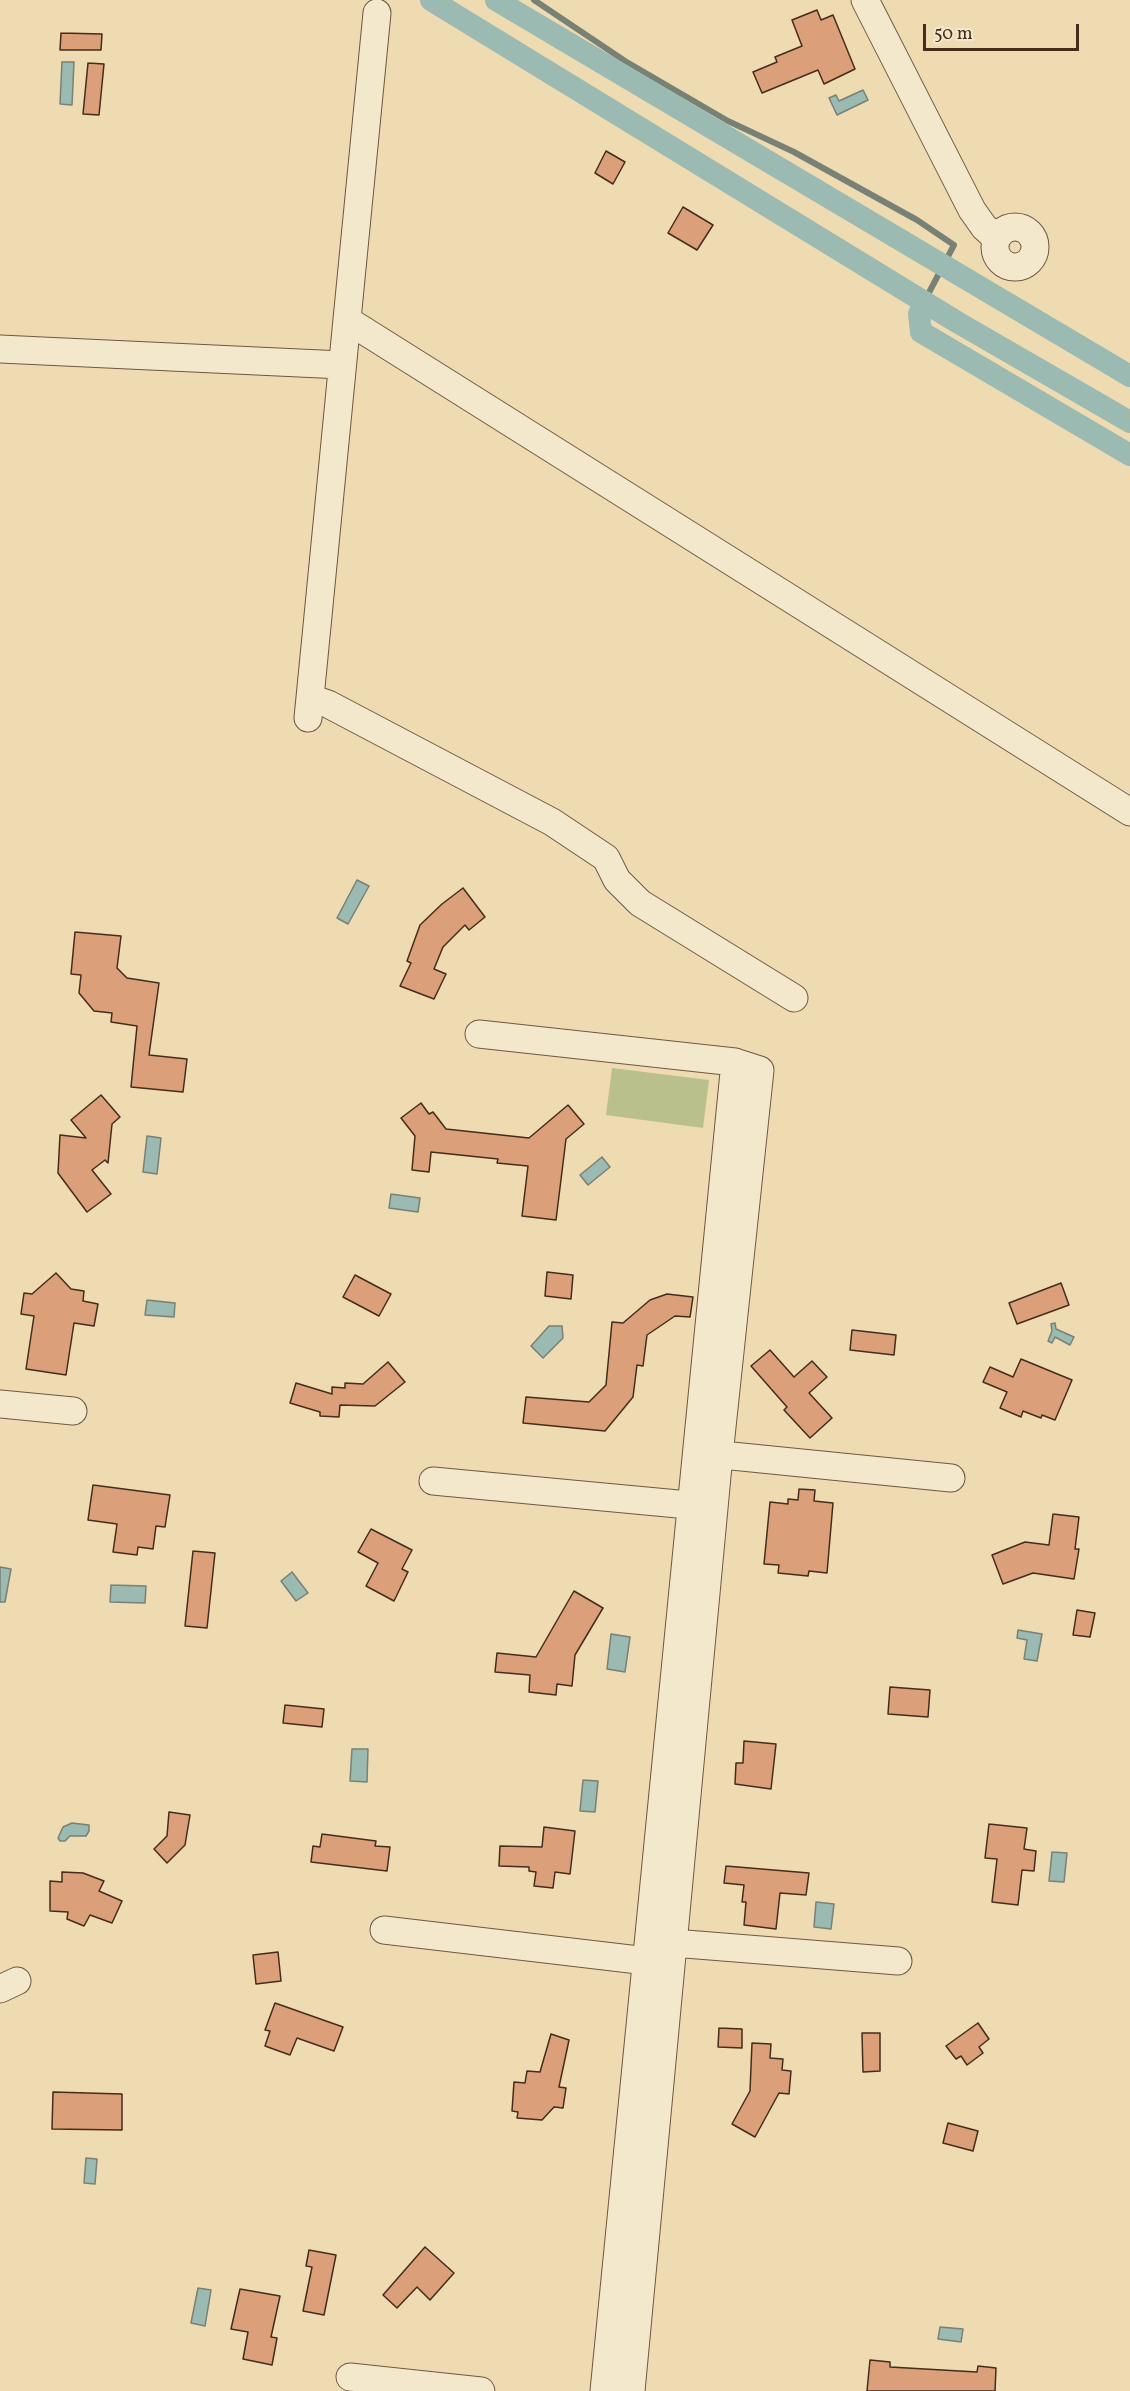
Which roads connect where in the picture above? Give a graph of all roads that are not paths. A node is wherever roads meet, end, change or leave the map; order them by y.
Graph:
1 (866, 0) edge
2 (376, 13) dead end
3 (996, 238) dead end
4 (347, 320) junction
5 (0, 350) edge
6 (342, 365) junction
7 (1130, 812) edge
8 (794, 998) dead end
9 (479, 1034) dead end
10 (0, 1404) edge
11 (73, 1411) dead end
12 (708, 1453) junction
13 (951, 1478) dead end
14 (433, 1482) dead end
15 (703, 1506) junction
16 (384, 1930) dead end
17 (664, 1956) junction
18 (898, 1961) dead end
19 (350, 2377) dead end
20 (481, 2391) edge
21 (604, 2391) edge
22 (631, 2391) edge

1 - 3 street
2 - 4 street
4 - 6 street
4 - 7 street
5 - 6 street
6 - 8 street
9 - 12 street
10 - 11 street
12 - 13 street
12 - 15 street
14 - 15 street
15 - 17 street
16 - 17 street
17 - 18 street
17 - 21 street
17 - 22 street
19 - 20 street

